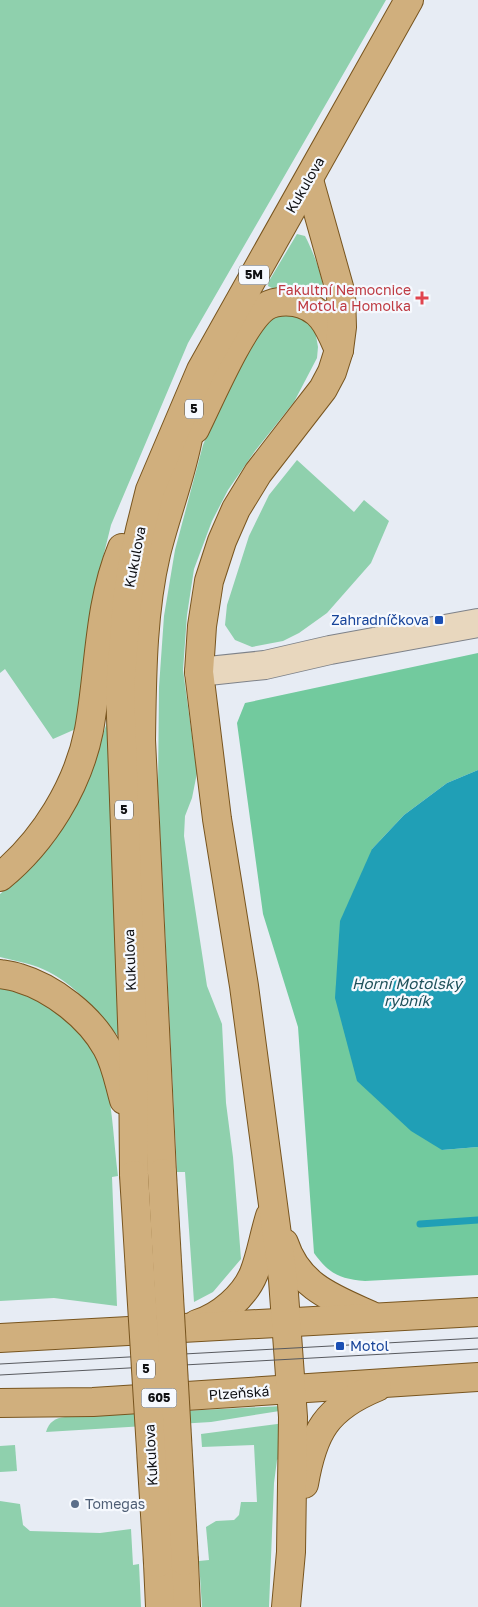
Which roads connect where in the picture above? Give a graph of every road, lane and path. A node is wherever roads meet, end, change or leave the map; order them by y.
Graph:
1 (409, 0) edge
2 (309, 180) junction
3 (339, 350) junction
4 (201, 370) junction
5 (187, 447) junction
6 (150, 490) junction
7 (478, 623) edge
8 (199, 672) junction
9 (0, 877) edge
10 (0, 974) edge
11 (133, 1133) junction
12 (273, 1206) junction
13 (478, 1312) edge
14 (376, 1318) junction
15 (286, 1322) junction
16 (179, 1328) junction
17 (0, 1338) edge
18 (478, 1377) edge
19 (390, 1382) junction
20 (291, 1389) junction
21 (0, 1403) edge
22 (291, 1552) junction
23 (171, 1562) junction
24 (160, 1607) edge
25 (186, 1607) edge
26 (286, 1607) edge

1 - 2 main road, Kukulova / 5M
2 - 3 main road
2 - 4 main road, Kukulova / 5M
3 - 5 main road
3 - 8 main road
4 - 5 main road, Kukulova / 5
4 - 6 main road, Kukulova / 5
5 - 23 main road, Kukulova / 5, bridge
6 - 9 main road
6 - 11 main road, Kukulova / 5
7 - 8 street
8 - 12 main road
10 - 11 main road
11 - 23 main road, Kukulova / 5, bridge
12 - 14 main road
12 - 15 main road
12 - 16 main road
13 - 14 main road
14 - 15 main road
15 - 16 main road
15 - 20 main road
16 - 17 main road
18 - 19 main road, Plzeňská / 605
19 - 20 main road, Plzeňská / 605
19 - 22 main road
20 - 21 main road, Plzeňská / 605
20 - 22 main road
22 - 26 main road
23 - 24 main road, 5
23 - 25 main road, 5

